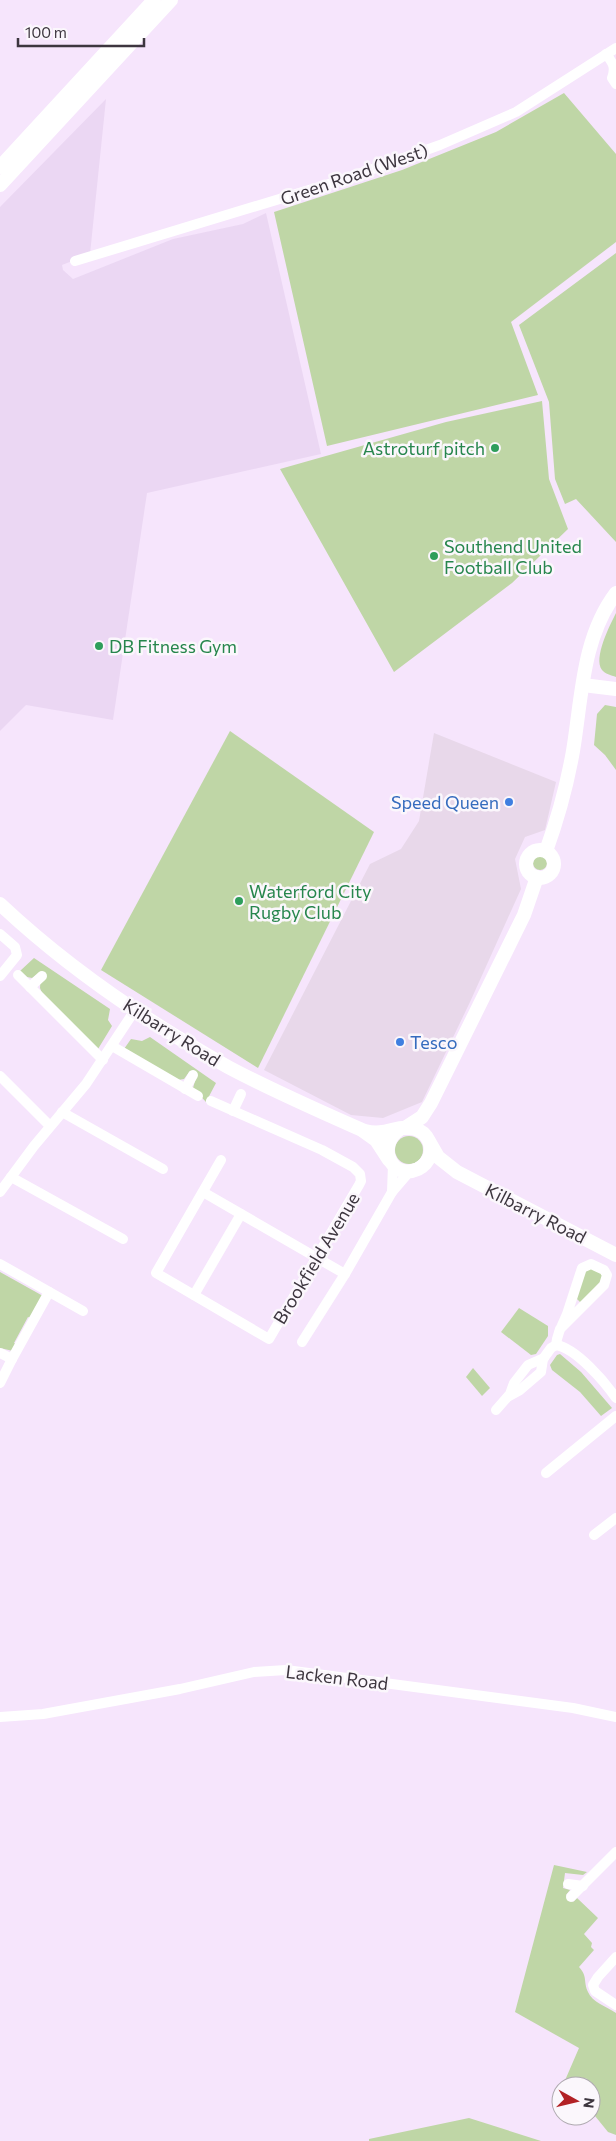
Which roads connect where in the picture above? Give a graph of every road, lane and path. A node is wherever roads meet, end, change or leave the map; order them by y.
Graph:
1 (154, 0) edge
2 (171, 0) edge
3 (616, 48) edge
4 (606, 54) junction
5 (615, 64) edge
6 (616, 84) edge
7 (0, 167) edge
8 (0, 185) edge
9 (75, 261) dead end
10 (616, 593) edge
11 (583, 685) junction
12 (616, 689) edge
13 (546, 851) junction
14 (537, 877) junction
15 (0, 904) edge
16 (0, 934) edge
17 (18, 975) dead end
18 (0, 976) edge
19 (42, 976) dead end
20 (30, 987) junction
21 (135, 1010) junction
22 (112, 1046) junction
23 (102, 1060) junction
24 (193, 1075) dead end
25 (0, 1076) edge
26 (185, 1089) junction
27 (241, 1094) dead end
28 (198, 1096) dead end
29 (211, 1101) dead end
30 (431, 1103) junction
31 (233, 1111) junction
32 (62, 1112) junction
33 (50, 1126) junction
34 (402, 1128) junction
35 (362, 1130) junction
36 (428, 1140) junction
37 (221, 1160) dead end
38 (391, 1163) junction
39 (164, 1169) dead end
40 (413, 1171) junction
41 (457, 1172) junction
42 (11, 1177) junction
43 (0, 1191) edge
44 (203, 1192) junction
45 (392, 1192) junction
46 (242, 1214) junction
47 (123, 1239) dead end
48 (616, 1255) edge
49 (318, 1257) junction
50 (0, 1264) edge
51 (345, 1274) junction
52 (49, 1292) junction
53 (194, 1295) junction
54 (83, 1311) dead end
55 (559, 1332) junction
56 (302, 1342) dead end
57 (556, 1345) junction
58 (0, 1353) edge
59 (12, 1358) junction
60 (0, 1383) edge
61 (615, 1393) edge
62 (496, 1410) dead end
63 (616, 1416) edge
64 (546, 1473) dead end
65 (616, 1518) edge
66 (594, 1535) dead end
67 (0, 1717) edge
68 (616, 1717) edge
69 (616, 1852) edge
70 (568, 1884) dead end
71 (583, 1886) junction
72 (571, 1897) dead end
73 (616, 1957) edge
74 (616, 2005) edge

1 - 7 street
2 - 8 street
3 - 4 street, Green Road (West)
4 - 5 street
4 - 9 street, Green Road (West)
5 - 6 street
10 - 11 street
11 - 12 street
11 - 13 street
13 - 14 street
13 - 14 street
14 - 30 street
15 - 21 street, Kilbarry Road
16 - 18 street
17 - 20 street
19 - 20 street
20 - 23 street
21 - 22 street
21 - 35 street, Kilbarry Road
22 - 23 street
22 - 26 street
23 - 32 street
24 - 26 street
25 - 33 street
26 - 28 street
27 - 31 street
29 - 31 street
30 - 34 street
30 - 36 street
31 - 49 street, Brookfield Avenue
32 - 33 street
32 - 39 street
33 - 42 street
34 - 35 street, Kilbarry Road
34 - 36 street
34 - 38 street
35 - 38 street, Kilbarry Road
36 - 40 street
36 - 41 street, Kilbarry Road
37 - 44 street
38 - 40 street
38 - 45 street
40 - 41 street, Kilbarry Road
40 - 45 street
41 - 48 street, Kilbarry Road
42 - 43 street
42 - 47 street
44 - 46 street
44 - 53 street
45 - 51 street
46 - 49 street
46 - 53 street
49 - 51 street
49 - 53 street, Brookfield Avenue
50 - 52 street
51 - 56 street
52 - 54 street
52 - 59 street
55 - 55 street
55 - 57 street
57 - 61 street
57 - 62 street
58 - 59 street
59 - 60 street
63 - 64 street
65 - 66 street
67 - 68 street, Lacken Road
69 - 71 street
70 - 71 street
71 - 72 street
73 - 74 street

